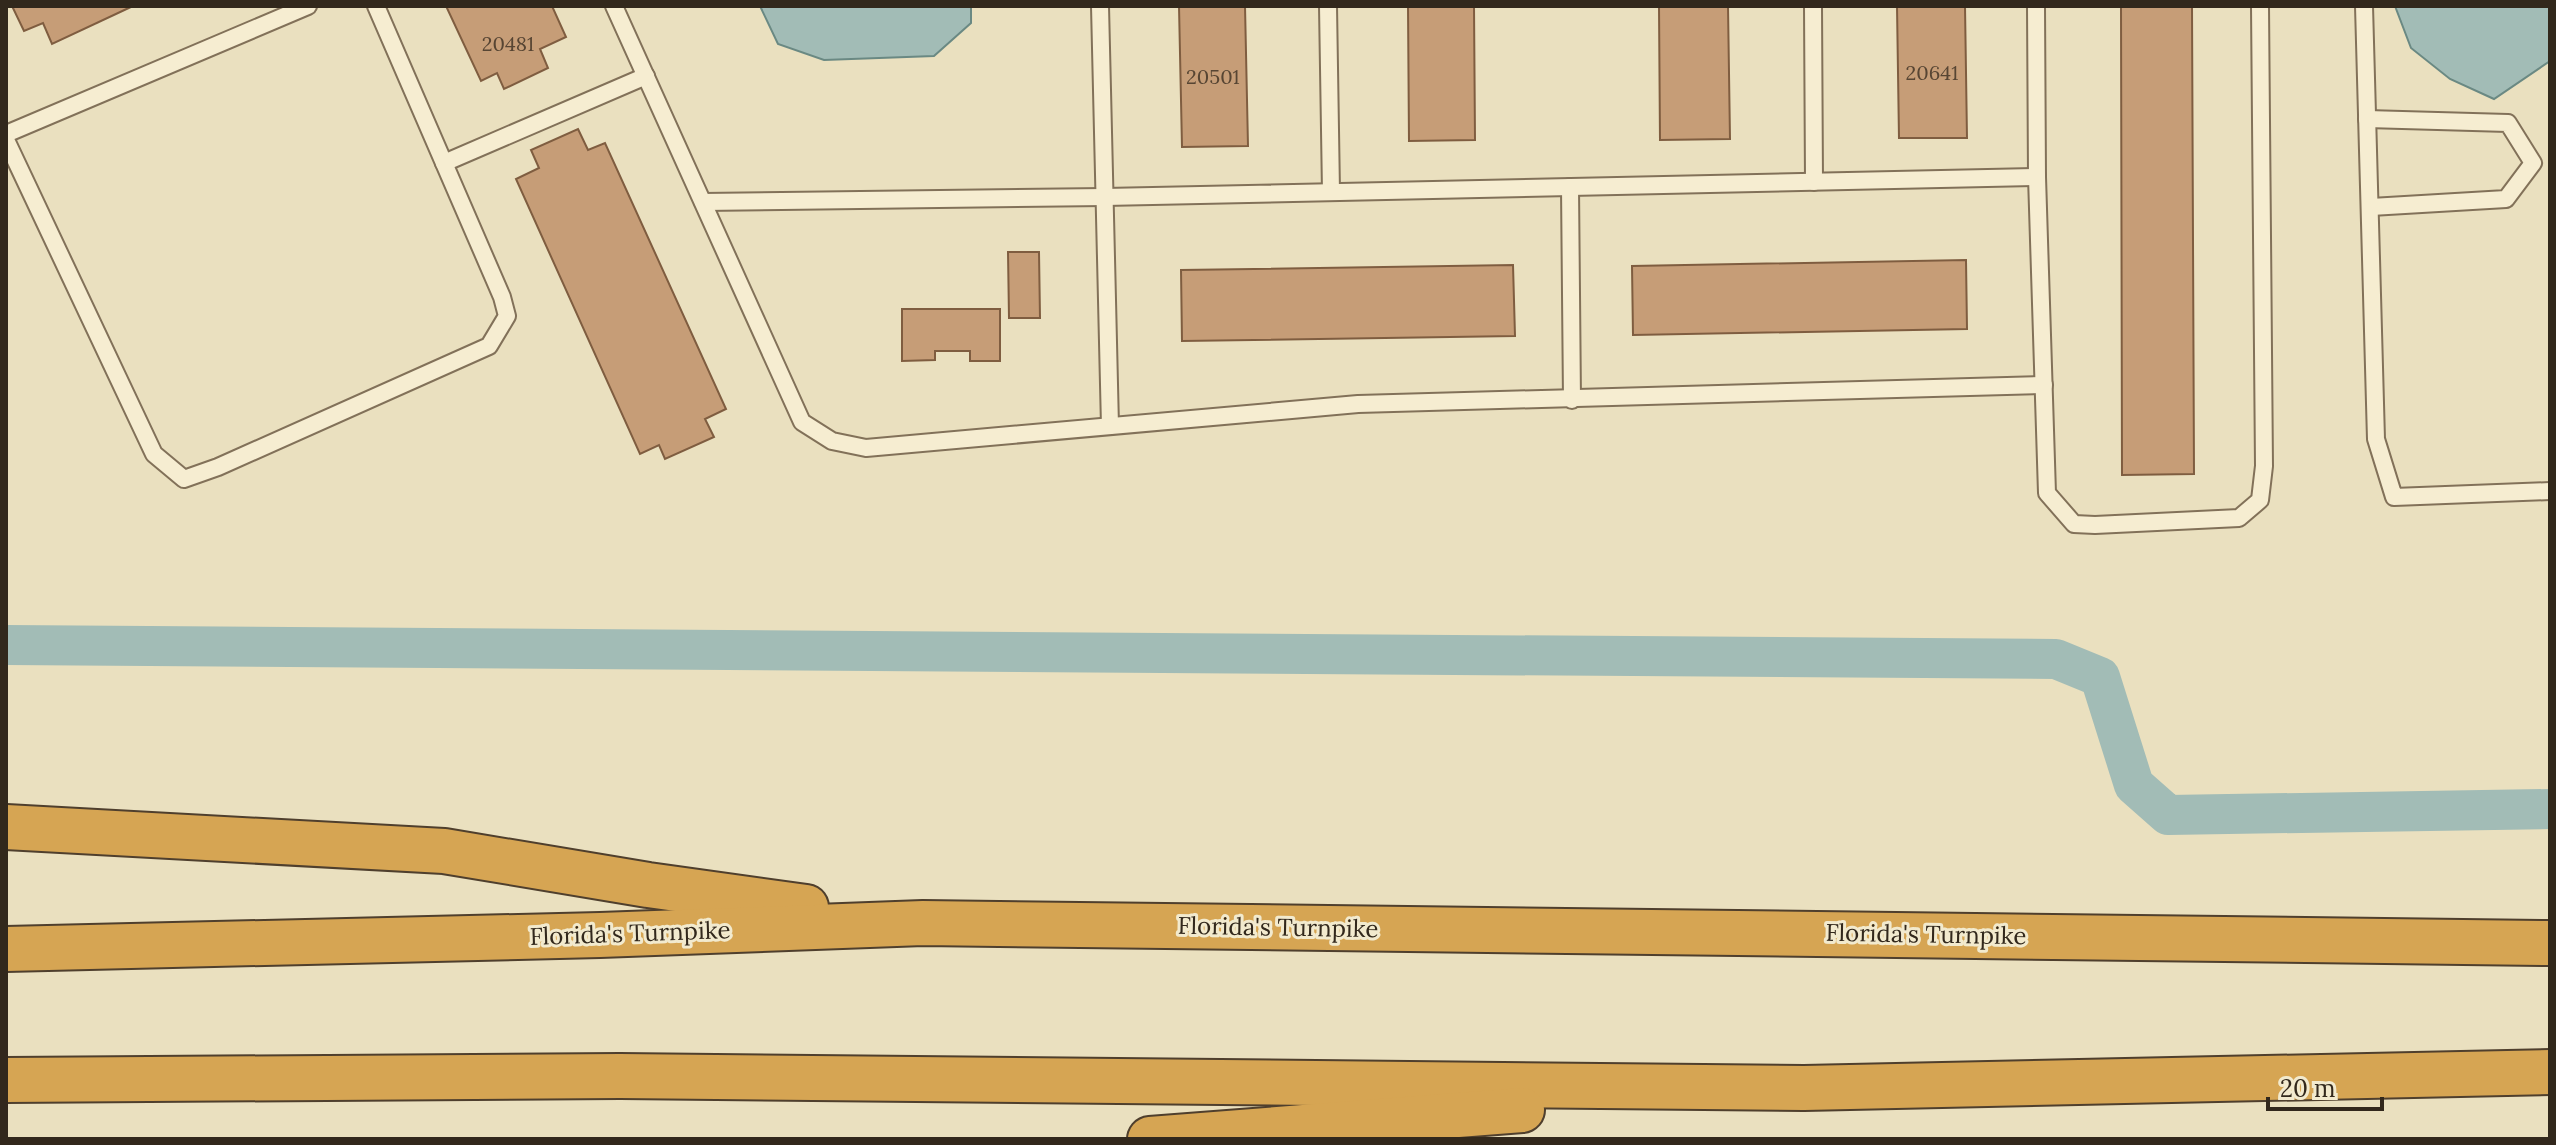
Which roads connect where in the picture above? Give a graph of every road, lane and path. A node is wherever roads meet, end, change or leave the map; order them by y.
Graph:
1 (308, 6) edge
2 (376, 6) edge
3 (614, 6) edge
4 (1100, 6) edge
5 (1328, 6) edge
6 (1813, 6) edge
7 (2036, 6) edge
8 (2260, 6) edge
9 (2364, 6) edge
10 (646, 76) junction
11 (2367, 119) junction
12 (6, 137) edge
13 (444, 163) junction
14 (2037, 177) junction
15 (1814, 182) junction
16 (1570, 187) junction
17 (1331, 192) junction
18 (1105, 197) junction
19 (703, 202) junction
20 (2371, 207) junction
21 (2044, 385) junction
22 (1572, 400) junction
23 (1110, 426) junction
24 (2550, 491) edge
25 (6, 827) edge
26 (923, 923) junction
27 (2550, 943) edge
28 (6, 949) edge
29 (2550, 1072) edge
30 (6, 1080) edge
31 (1804, 1088) junction
32 (1150, 1139) edge

1 - 12 lane
2 - 13 lane
3 - 10 lane
4 - 18 lane
5 - 17 lane
6 - 15 lane
7 - 14 lane
8 - 21 lane
9 - 11 lane
10 - 13 lane
10 - 19 lane
11 - 20 lane
11 - 20 lane
12 - 13 lane
14 - 15 lane
14 - 21 lane
15 - 16 lane
16 - 17 lane
16 - 22 lane
17 - 18 lane
18 - 19 lane
18 - 23 lane
19 - 23 lane
20 - 24 lane
21 - 22 lane
22 - 23 lane
25 - 26 highway
26 - 27 highway, Florida's Turnpike
26 - 28 highway, Florida's Turnpike
29 - 31 highway
30 - 31 highway
31 - 32 highway

